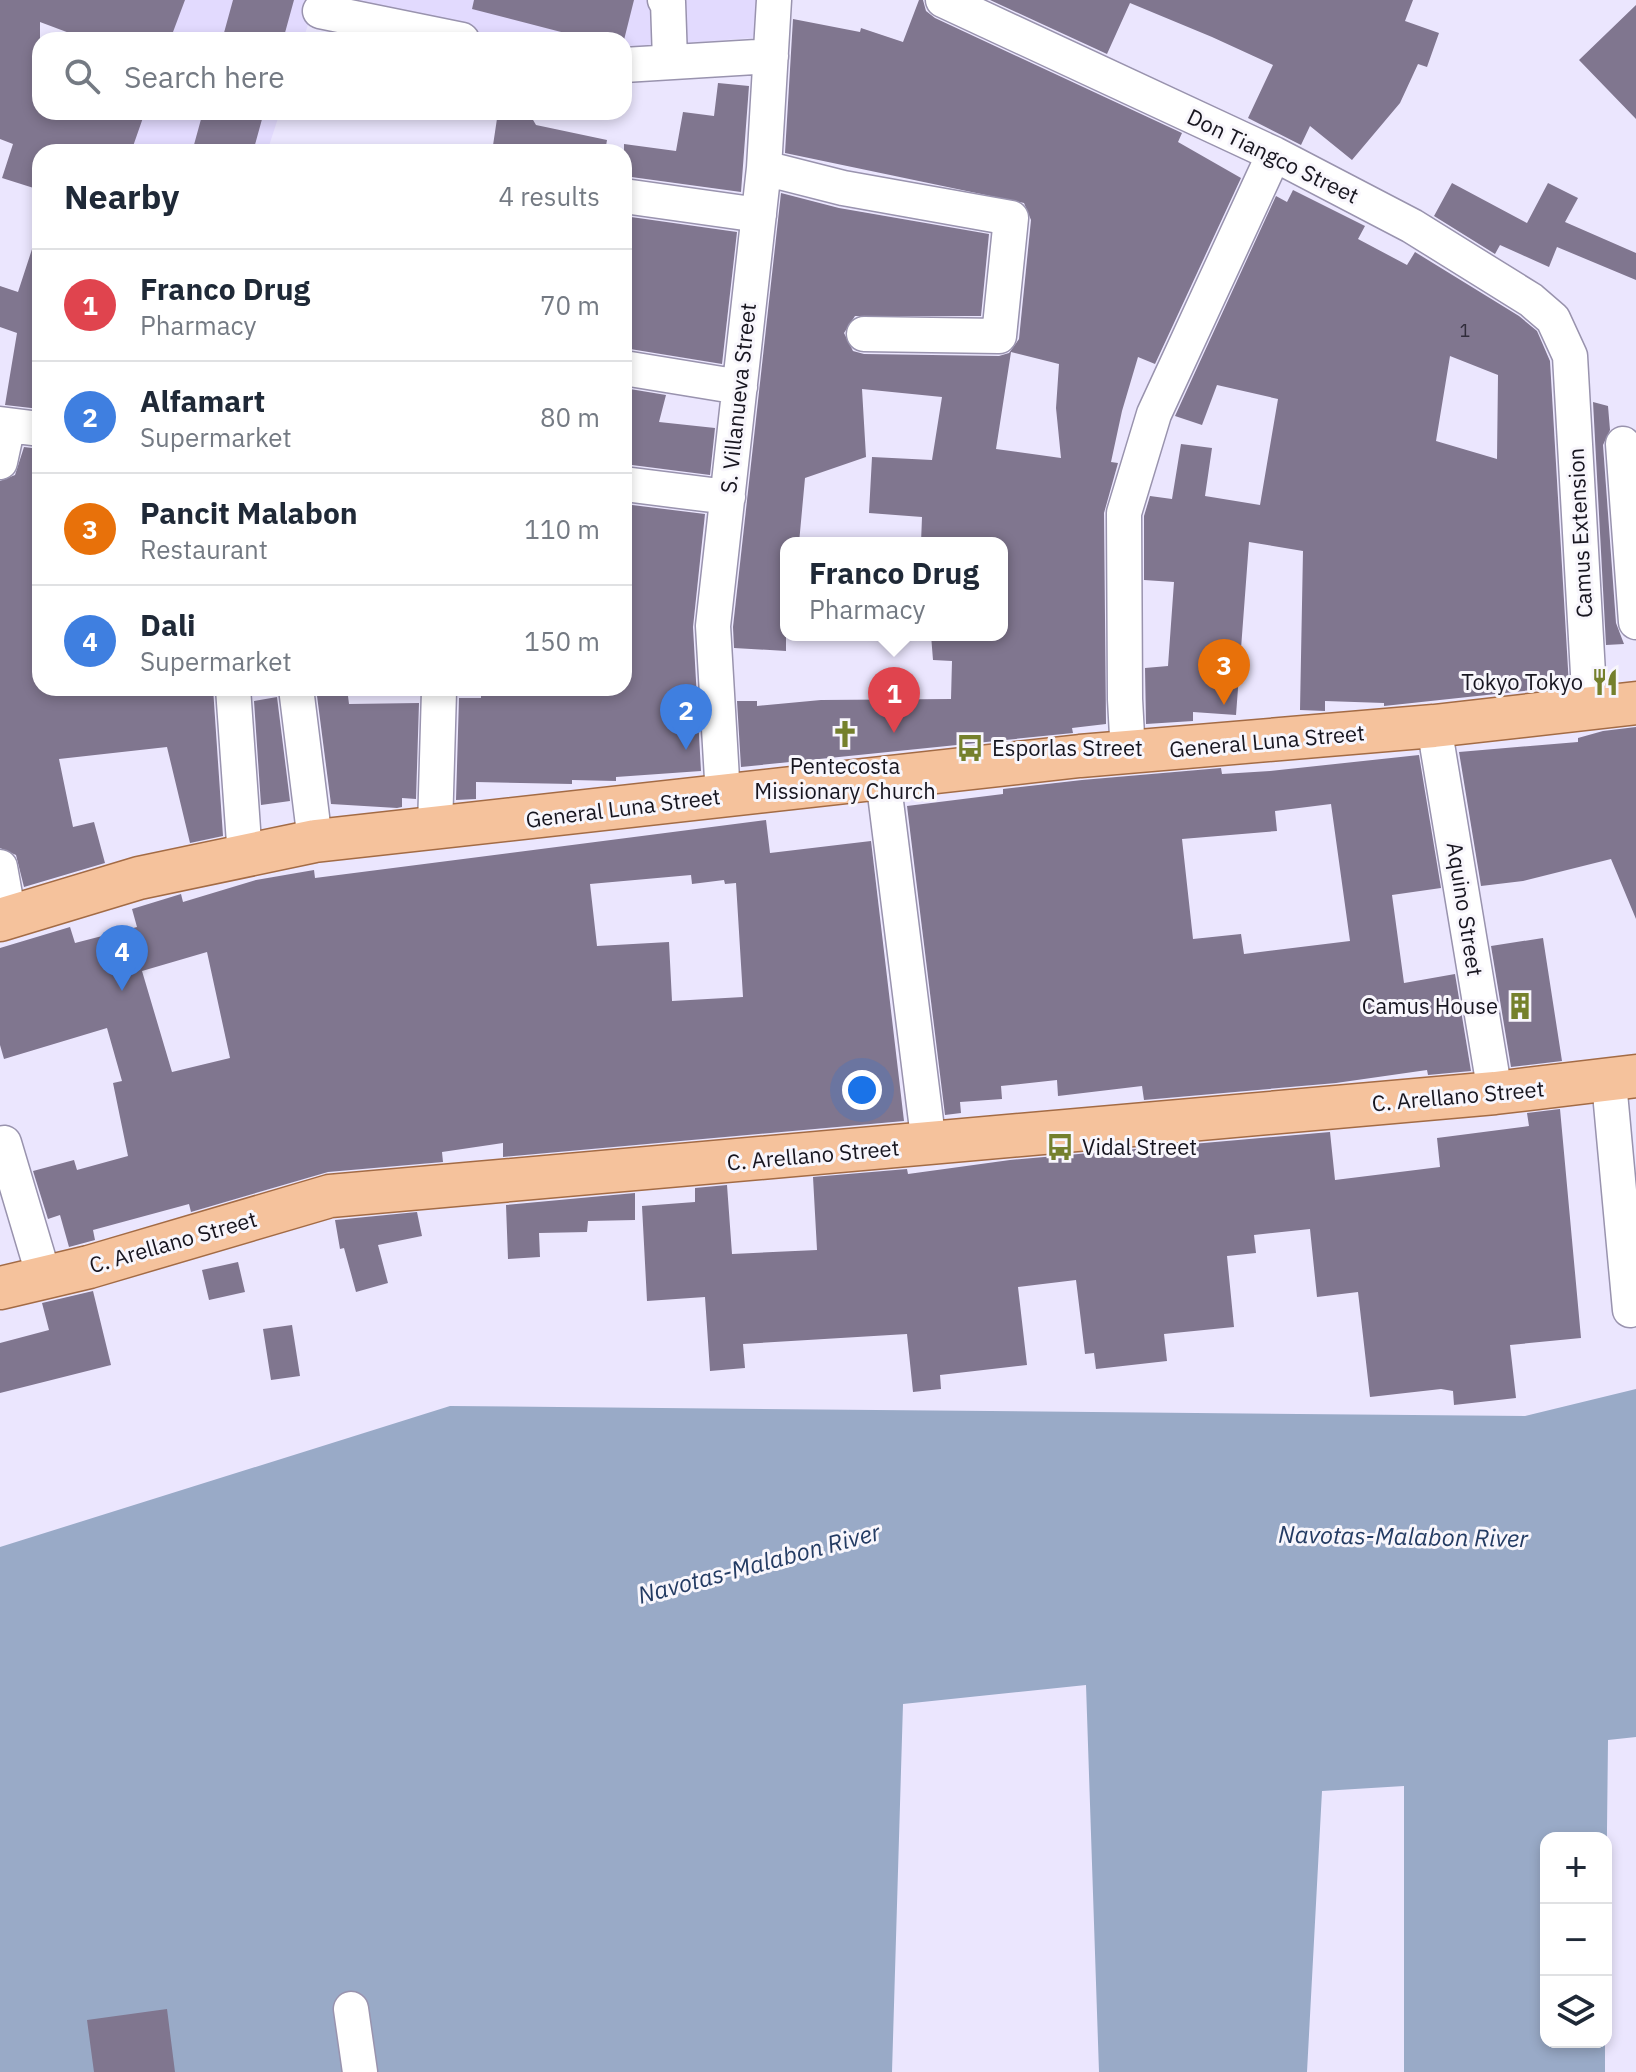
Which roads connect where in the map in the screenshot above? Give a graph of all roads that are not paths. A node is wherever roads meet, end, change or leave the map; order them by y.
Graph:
1 (665, 0) edge
2 (774, 0) edge
3 (943, 0) edge
4 (320, 11) dead end
5 (423, 32) edge
6 (771, 56) junction
7 (670, 60) junction
8 (632, 64) edge
9 (1274, 154) junction
10 (764, 168) junction
11 (632, 197) edge
12 (759, 215) junction
13 (864, 334) dead end
14 (1570, 356) joint
15 (632, 369) edge
16 (740, 387) junction
17 (16, 426) edge
18 (1623, 444) dead end
19 (0, 462) edge
20 (632, 485) edge
21 (728, 497) junction
22 (1636, 622) edge
23 (234, 696) edge
24 (297, 696) edge
25 (439, 696) edge
26 (1636, 703) edge
27 (1590, 709) junction
28 (1434, 726) junction
29 (1128, 754) junction
30 (883, 778) junction
31 (723, 796) junction
32 (435, 828) junction
33 (315, 841) junction
34 (245, 857) junction
35 (0, 867) edge
36 (4, 919) edge
37 (1622, 1079) edge
38 (1495, 1093) junction
39 (4, 1143) dead end
40 (929, 1145) junction
41 (44, 1277) junction
42 (0, 1288) edge
43 (1630, 1310) dead end
44 (351, 2009) dead end
45 (360, 2072) edge

1 - 7 street
2 - 6 street, S. Villanueva Street
3 - 9 street, Don Tiangco Street
4 - 5 street
6 - 7 street
6 - 10 street, S. Villanueva Street
7 - 8 street
9 - 14 street, Don Tiangco Street
9 - 29 street
10 - 12 street, S. Villanueva Street
10 - 13 street
11 - 12 street
12 - 16 street, S. Villanueva Street
14 - 27 street, Camus Extension
15 - 16 street
16 - 21 street, S. Villanueva Street
17 - 19 street
18 - 22 street
20 - 21 street
21 - 31 street, S. Villanueva Street
23 - 34 street
24 - 33 street
25 - 32 street
26 - 27 main road, General Luna Street
27 - 28 main road, General Luna Street
28 - 29 main road, General Luna Street
28 - 38 street, Aquino Street
29 - 30 main road, General Luna Street
30 - 31 main road, General Luna Street
30 - 40 street
31 - 32 main road, General Luna Street
32 - 33 main road, General Luna Street
33 - 34 main road, General Luna Street
34 - 36 main road, General Luna Street
35 - 36 street
37 - 38 main road, C. Arellano Street
37 - 43 street
38 - 40 main road, C. Arellano Street
39 - 41 street
40 - 41 main road, C. Arellano Street
41 - 42 main road, C. Arellano Street
44 - 45 street

